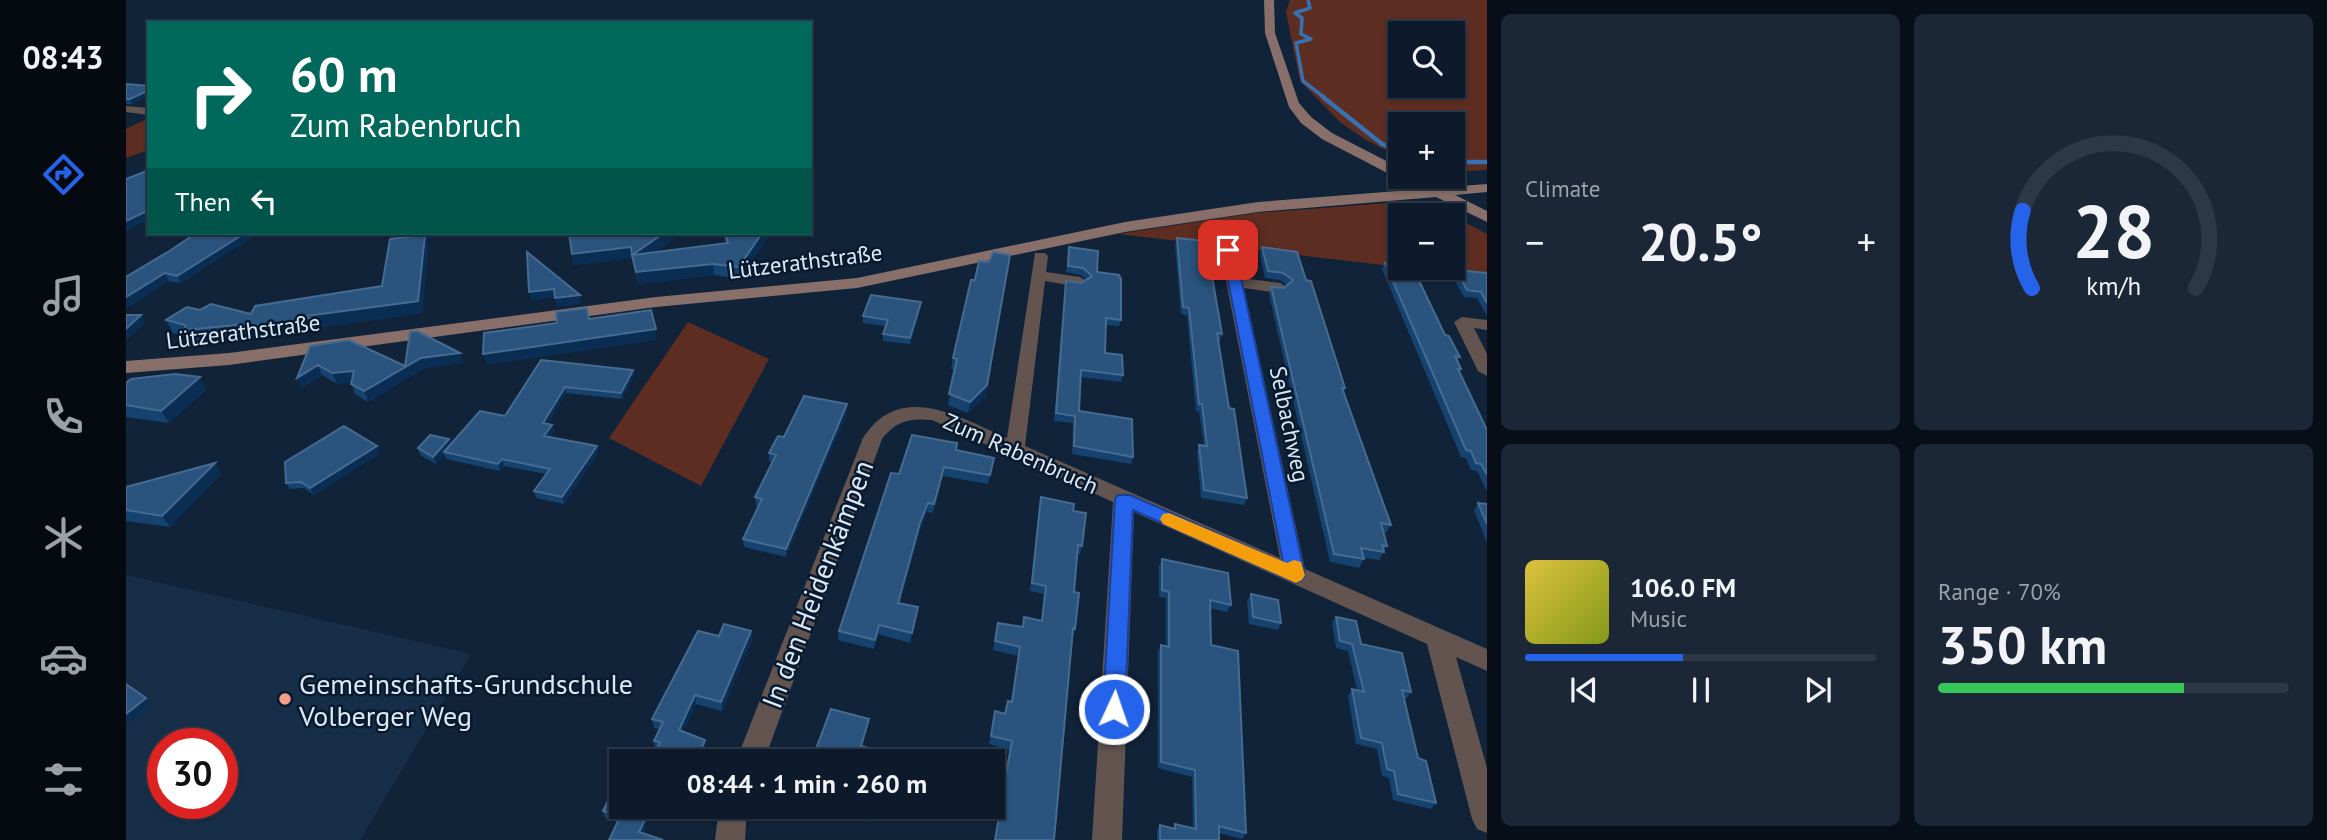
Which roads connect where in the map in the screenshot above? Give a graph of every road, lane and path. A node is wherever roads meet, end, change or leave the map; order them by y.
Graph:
1 (1269, 0) edge
2 (126, 109) edge
3 (147, 112) edge
4 (1388, 168) edge
5 (1487, 188) edge
6 (1431, 189) edge
7 (1435, 191) junction
8 (1487, 217) edge
9 (1228, 250) dead end
10 (1041, 256) dead end
11 (1040, 276) junction
12 (1080, 282) edge
13 (1236, 282) junction
14 (1280, 288) edge
15 (1487, 325) edge
16 (126, 367) edge
17 (1487, 371) edge
18 (897, 415) joint
19 (1016, 450) junction
20 (1124, 499) junction
21 (1296, 575) junction
22 (1438, 639) junction
23 (1487, 660) edge
24 (755, 749) edge
25 (732, 819) edge
26 (1487, 819) edge
27 (730, 840) edge
28 (1107, 840) edge

1 - 4 street
2 - 3 street
5 - 7 street, Lützerathstraße
6 - 7 street
7 - 8 street
7 - 16 street, Lützerathstraße
9 - 13 street, Selbachweg
10 - 11 street
11 - 12 street
11 - 19 street
13 - 14 street
13 - 21 street, Selbachweg
15 - 17 street
18 - 19 street, Zum Rabenbruch
18 - 24 street, In den Heidenkämpen
19 - 20 street, Zum Rabenbruch
20 - 21 street, Zum Rabenbruch
20 - 28 street
21 - 22 street, Zum Rabenbruch
22 - 23 street, Zum Rabenbruch
22 - 26 street
25 - 27 street

